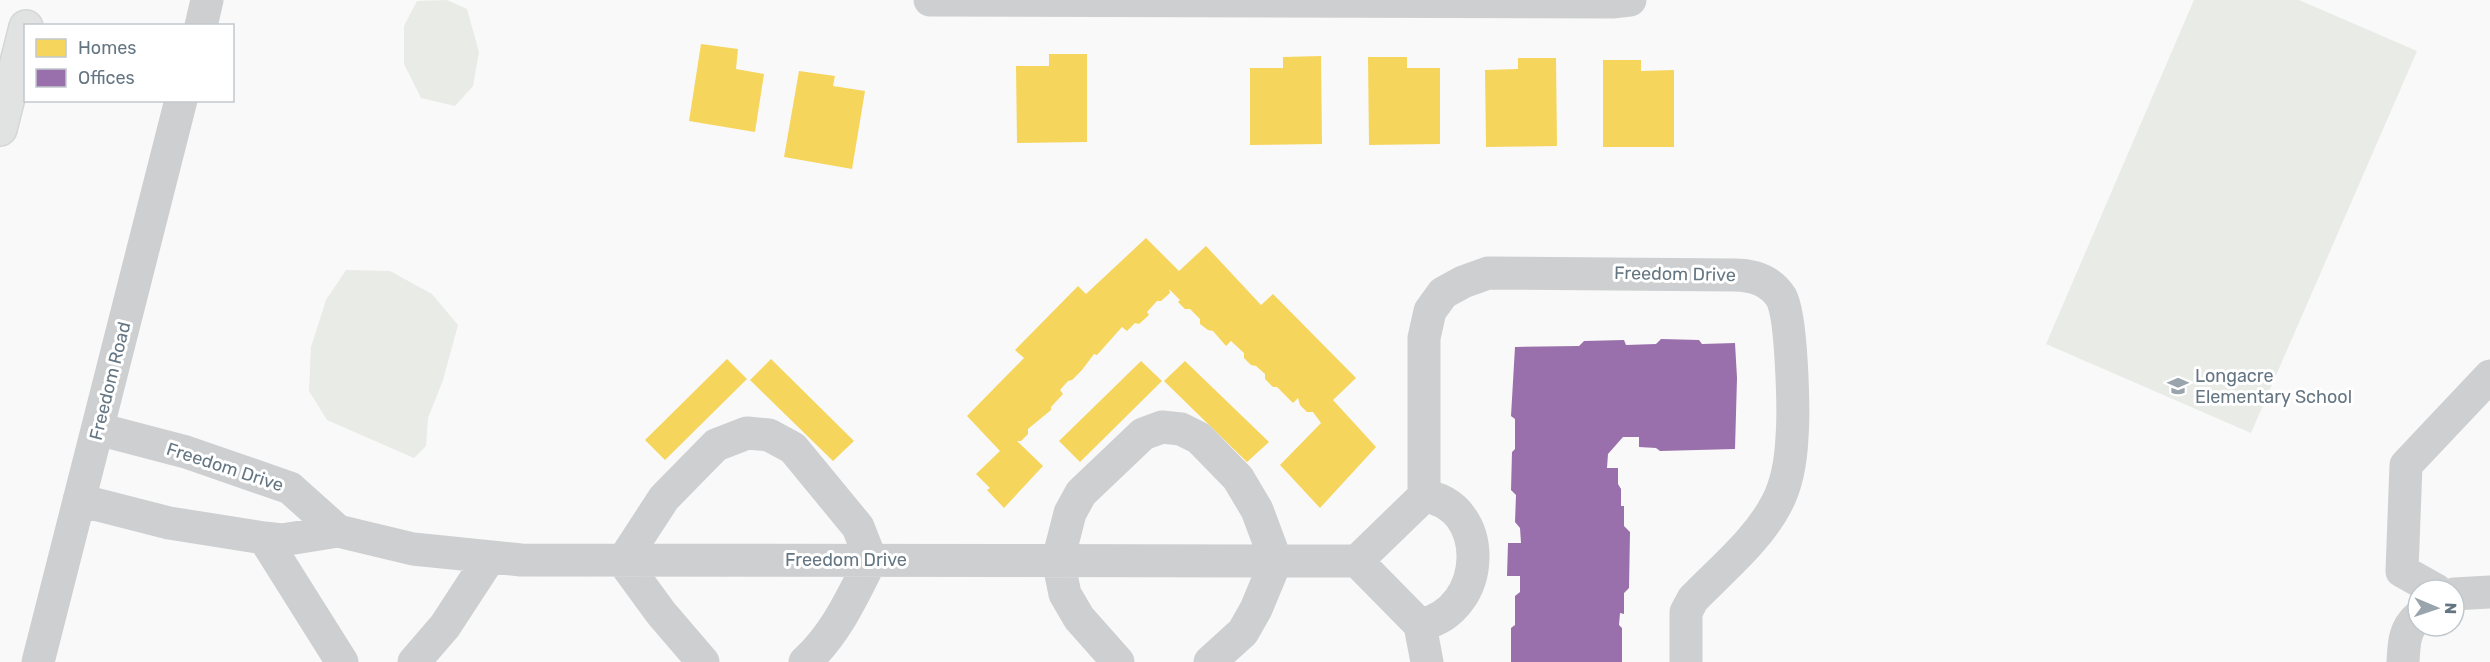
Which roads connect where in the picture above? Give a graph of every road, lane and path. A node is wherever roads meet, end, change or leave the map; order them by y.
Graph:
1 (32, 0) edge
2 (207, 0) edge
3 (930, 0) edge
4 (1630, 0) edge
5 (26, 24) edge
6 (201, 24) edge
7 (24, 34) edge
8 (180, 102) edge
9 (0, 129) edge
10 (2490, 376) edge
11 (98, 429) junction
12 (1424, 496) junction
13 (79, 500) junction
14 (338, 531) junction
15 (264, 538) junction
16 (490, 557) junction
17 (871, 560) junction
18 (1058, 560) junction
19 (623, 561) junction
20 (1276, 561) junction
21 (1357, 561) junction
22 (2415, 578) edge
23 (2490, 592) edge
24 (2466, 593) edge
25 (1420, 625) junction
26 (2406, 633) edge
27 (38, 662) edge
28 (342, 662) edge
29 (414, 662) edge
30 (703, 662) edge
31 (805, 662) edge
32 (1118, 662) edge
33 (1210, 662) edge
34 (1427, 662) edge
35 (1686, 662) edge
36 (2403, 662) edge

1 - 5 highway
2 - 6 street
3 - 4 street
7 - 9 highway
8 - 11 street, Freedom Road
10 - 22 street
11 - 13 street, Freedom Road
11 - 14 street, Freedom Drive
12 - 21 street
12 - 25 street
12 - 35 street, Freedom Drive
13 - 15 street, Freedom Drive
13 - 27 street, Freedom Road
14 - 15 street, Freedom Drive
14 - 16 street, Freedom Drive
15 - 28 street
16 - 19 street, Freedom Drive
16 - 29 street
17 - 18 street, Freedom Drive
17 - 19 street, Freedom Drive
17 - 19 street
17 - 31 street
18 - 20 street, Freedom Drive
18 - 20 street
18 - 32 street
19 - 30 street
20 - 21 street, Freedom Drive
20 - 33 street
21 - 25 street
23 - 24 street
25 - 34 street
26 - 36 street

